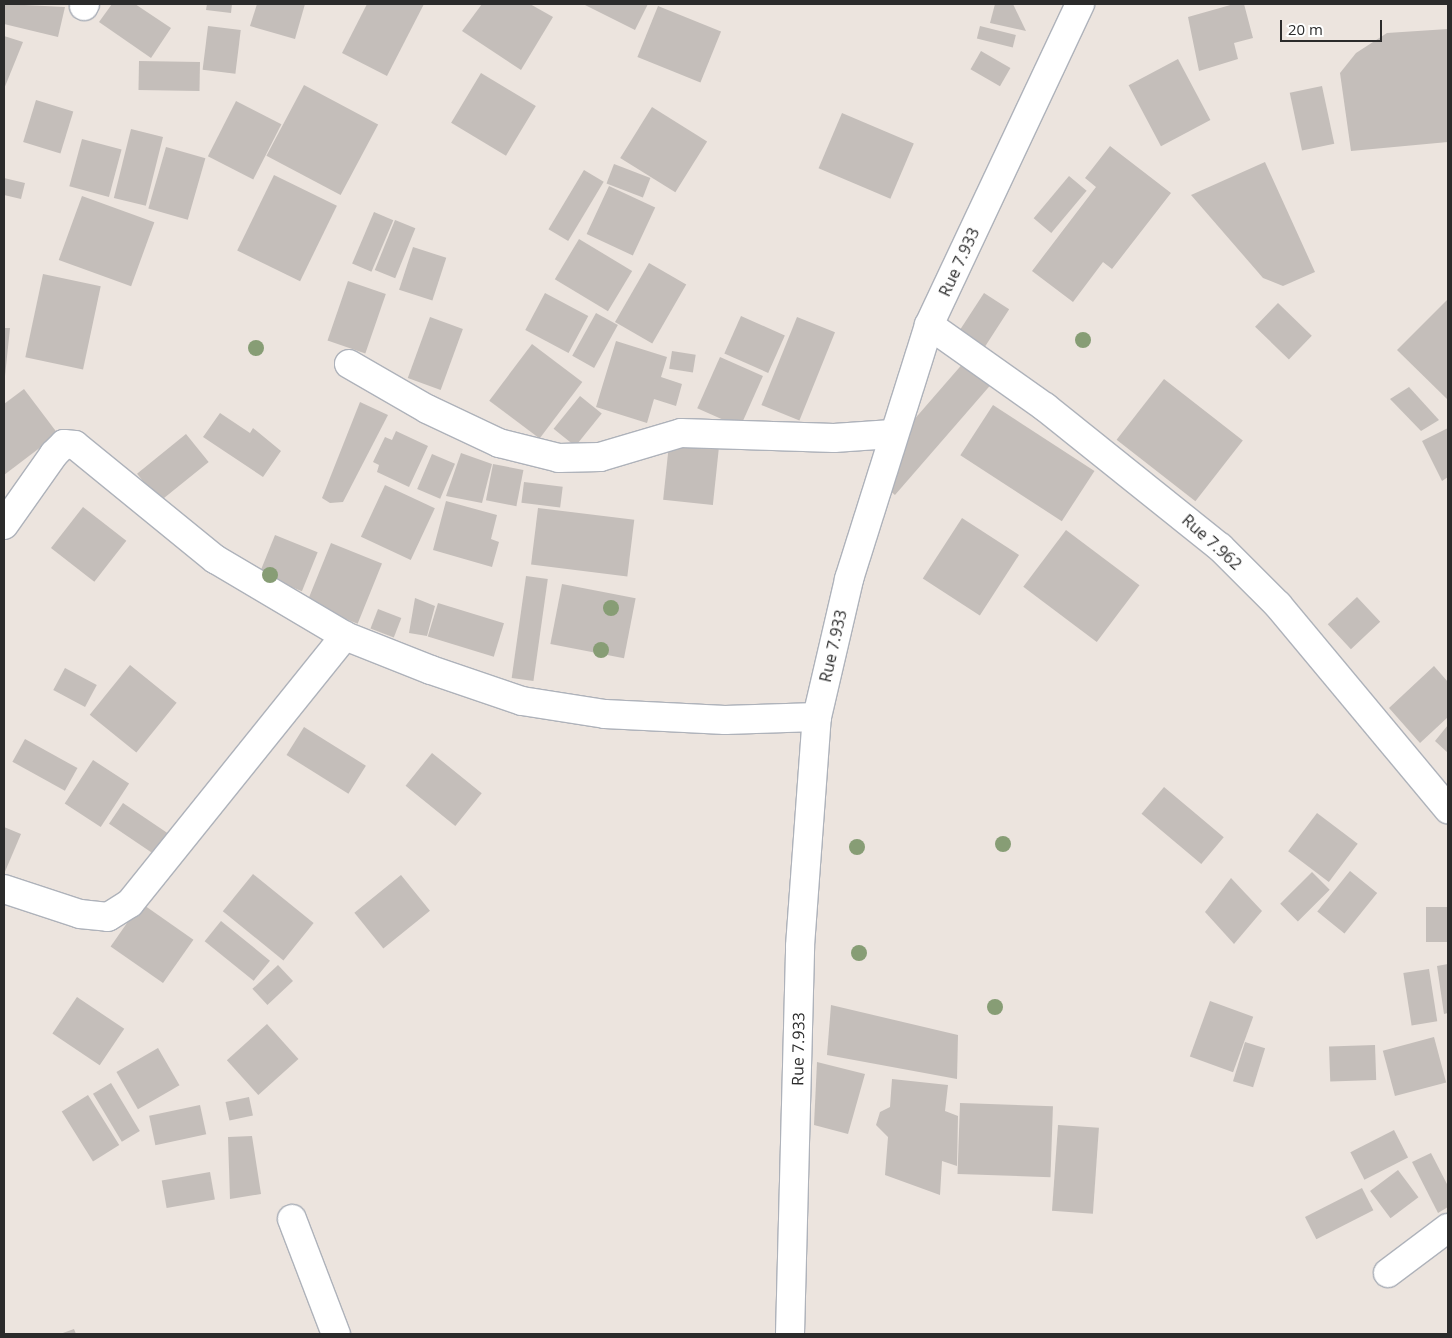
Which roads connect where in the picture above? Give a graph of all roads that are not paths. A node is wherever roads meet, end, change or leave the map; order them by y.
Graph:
1 (1080, 4) edge
2 (929, 325) junction
3 (349, 364) dead end
4 (892, 434) junction
5 (4, 524) edge
6 (345, 636) junction
7 (817, 717) junction
8 (1448, 809) edge
9 (4, 889) edge
10 (292, 1219) dead end
11 (1448, 1228) edge
12 (1388, 1273) dead end
13 (336, 1334) edge
14 (790, 1334) edge

1 - 2 street, Rue 7.933
2 - 4 street, Rue 7.933
2 - 8 street, Rue 7.962
3 - 4 street
4 - 7 street, Rue 7.933
5 - 6 street
6 - 7 street
6 - 9 street
7 - 14 street, Rue 7.933
10 - 13 street
11 - 12 street

